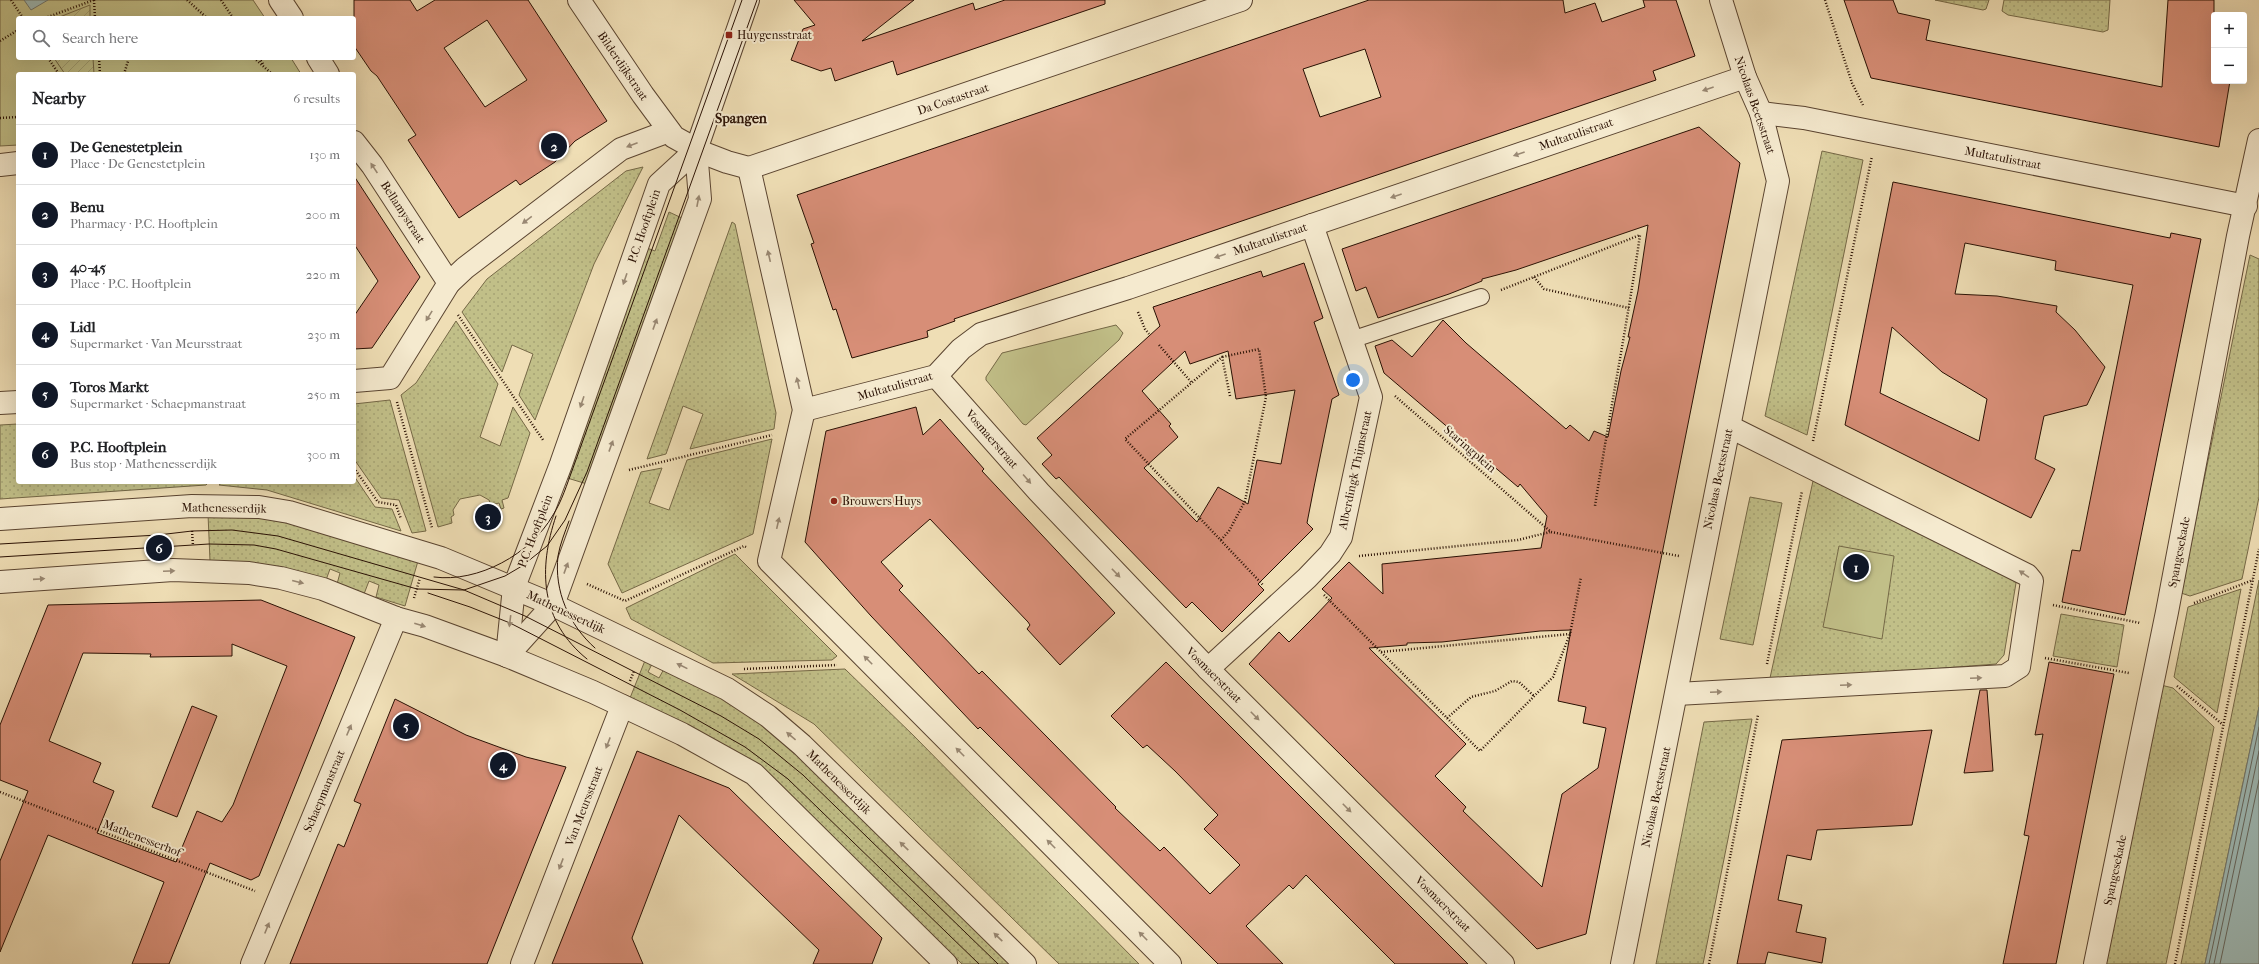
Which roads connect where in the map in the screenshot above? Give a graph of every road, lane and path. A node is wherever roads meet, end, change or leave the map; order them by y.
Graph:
1 (11, 0) edge
2 (94, 0) edge
3 (187, 0) edge
4 (221, 0) edge
5 (280, 0) edge
6 (579, 0) edge
7 (748, 0) edge
8 (1242, 0) edge
9 (1721, 0) edge
10 (21, 16) edge
11 (50, 16) edge
12 (95, 16) edge
13 (205, 16) edge
14 (232, 16) edge
15 (291, 16) edge
16 (16, 31) edge
17 (0, 41) edge
18 (49, 60) edge
19 (99, 60) edge
20 (128, 60) edge
21 (256, 60) edge
22 (260, 60) edge
23 (319, 60) edge
24 (265, 68) junction
25 (58, 72) edge
26 (100, 72) edge
27 (125, 72) edge
28 (270, 72) edge
29 (327, 72) edge
30 (1745, 76) junction
31 (1761, 112) junction
32 (16, 117) edge
33 (0, 118) edge
34 (669, 131) junction
35 (2259, 140) edge
36 (356, 145) edge
37 (696, 150) junction
38 (16, 163) edge
39 (0, 165) edge
40 (748, 168) junction
41 (2246, 206) junction
42 (1312, 225) junction
43 (1534, 276) junction
44 (449, 283) junction
45 (1481, 297) joint
46 (1630, 308) junction
47 (472, 337) dead end
48 (1351, 340) junction
49 (1159, 345) dead end
50 (1222, 357) junction
51 (936, 376) junction
52 (390, 378) junction
53 (356, 381) edge
54 (1192, 382) junction
55 (1230, 396) dead end
56 (1371, 397) junction
57 (16, 402) edge
58 (0, 403) edge
59 (802, 419) junction
60 (1730, 428) junction
61 (545, 442) dead end
62 (356, 471) edge
63 (625, 471) dead end
64 (1594, 506) dead end
65 (0, 519) edge
66 (404, 525) dead end
67 (432, 529) dead end
68 (1550, 532) junction
69 (1221, 540) junction
70 (744, 546) dead end
71 (2259, 549) edge
72 (427, 554) junction
73 (1330, 554) junction
74 (1701, 560) junction
75 (1581, 577) dead end
76 (1307, 578) junction
77 (2254, 580) junction
78 (0, 582) edge
79 (585, 583) dead end
80 (514, 587) junction
81 (2029, 600) junction
82 (1280, 603) junction
83 (553, 605) junction
84 (396, 618) junction
85 (2166, 620) junction
86 (1570, 634) junction
87 (644, 648) junction
88 (1381, 652) junction
89 (2021, 653) junction
90 (507, 656) junction
91 (841, 665) dead end
92 (1208, 669) junction
93 (738, 670) dead end
94 (2154, 678) junction
95 (1677, 694) junction
96 (1534, 696) junction
97 (622, 706) junction
98 (1447, 718) junction
99 (2223, 724) junction
100 (0, 792) edge
101 (278, 900) junction
102 (942, 963) edge
103 (252, 964) edge
104 (522, 964) edge
105 (1025, 964) edge
106 (1170, 964) edge
107 (1504, 964) edge
108 (1622, 964) edge
109 (2096, 964) edge
110 (2175, 964) edge

1 - 10 path
2 - 11 path
2 - 12 path
3 - 13 path
4 - 14 path
5 - 15 street
6 - 34 street, Bilderdijkstraat
7 - 37 street
8 - 40 street, Da Costastraat
9 - 30 street, Nicolaas Beetsstraat
16 - 17 path
18 - 25 path
19 - 26 path
20 - 27 path
21 - 24 path
22 - 24 path
23 - 29 street
24 - 28 path
30 - 31 street, Nicolaas Beetsstraat
30 -> 42 street, Multatulistraat
31 - 41 street, Multatulistraat
31 - 60 street, Nicolaas Beetsstraat
32 - 33 path
34 - 37 street
34 -> 44 street
35 - 41 street, Spangesekade
44 -> 36 street, Bellamystraat
37 - 40 street
37 -> 80 street, P.C. Hooftplein
83 -> 37 street
38 - 39 street
59 -> 40 street
41 - 85 street, Spangesekade
42 - 48 street, Alberdingk Thijmstraat
42 -> 51 street, Multatulistraat
43 - 45 path
43 - 46 path
43 - 46 path
44 -> 52 street
45 - 48 lane
46 - 64 path
47 - 61 path
48 - 56 street, Alberdingk Thijmstraat
49 - 54 path
50 - 54 path
50 - 55 path
50 - 69 path
51 - 59 street, Multatulistraat
51 -> 92 street, Vosmaerstraat
52 - 53 street
52 - 67 path
54 - 69 path
56 - 68 path, Staringplein
56 - 73 street, Alberdingk Thijmstraat
57 - 58 street
59 - 63 path
106 -> 59 street
60 - 74 street, Nicolaas Beetsstraat
81 -> 60 street
62 - 66 path
65 - 72 street, Mathenesserdijk
68 - 73 path
68 - 74 path
69 - 82 path
70 - 79 path
71 - 77 path
72 - 80 street, Mathenesserdijk
72 - 84 path
73 - 76 street, Alberdingk Thijmstraat
74 - 95 street, Nicolaas Beetsstraat
75 - 86 path
76 - 82 street, Alberdingk Thijmstraat
76 - 88 path
77 - 85 path
77 - 99 path
78 -> 84 street
80 - 83 street, Mathenesserdijk
80 -> 90 street, P.C. Hooftplein
81 - 85 path
81 - 89 street
82 - 92 street, Alberdingk Thijmstraat
83 - 87 street, Mathenesserdijk
83 - 90 street
84 -> 90 street
101 -> 84 street, Schaepmanstraat
85 - 94 street, Spangesekade
86 - 88 path
86 - 96 path
87 - 97 path
105 -> 87 street, Mathenesserdijk
88 - 98 path
89 - 94 path
95 -> 89 street
90 - 97 street
91 - 93 path
92 -> 107 street, Vosmaerstraat
94 - 99 path
94 - 109 street, Spangesekade
95 - 108 street, Nicolaas Beetsstraat
96 - 98 path
96 - 98 path
97 - 102 street
97 -> 104 street, Van Meursstraat
99 - 110 path
100 - 101 path, Mathenesserhof
103 -> 101 street, Schaepmanstraat

